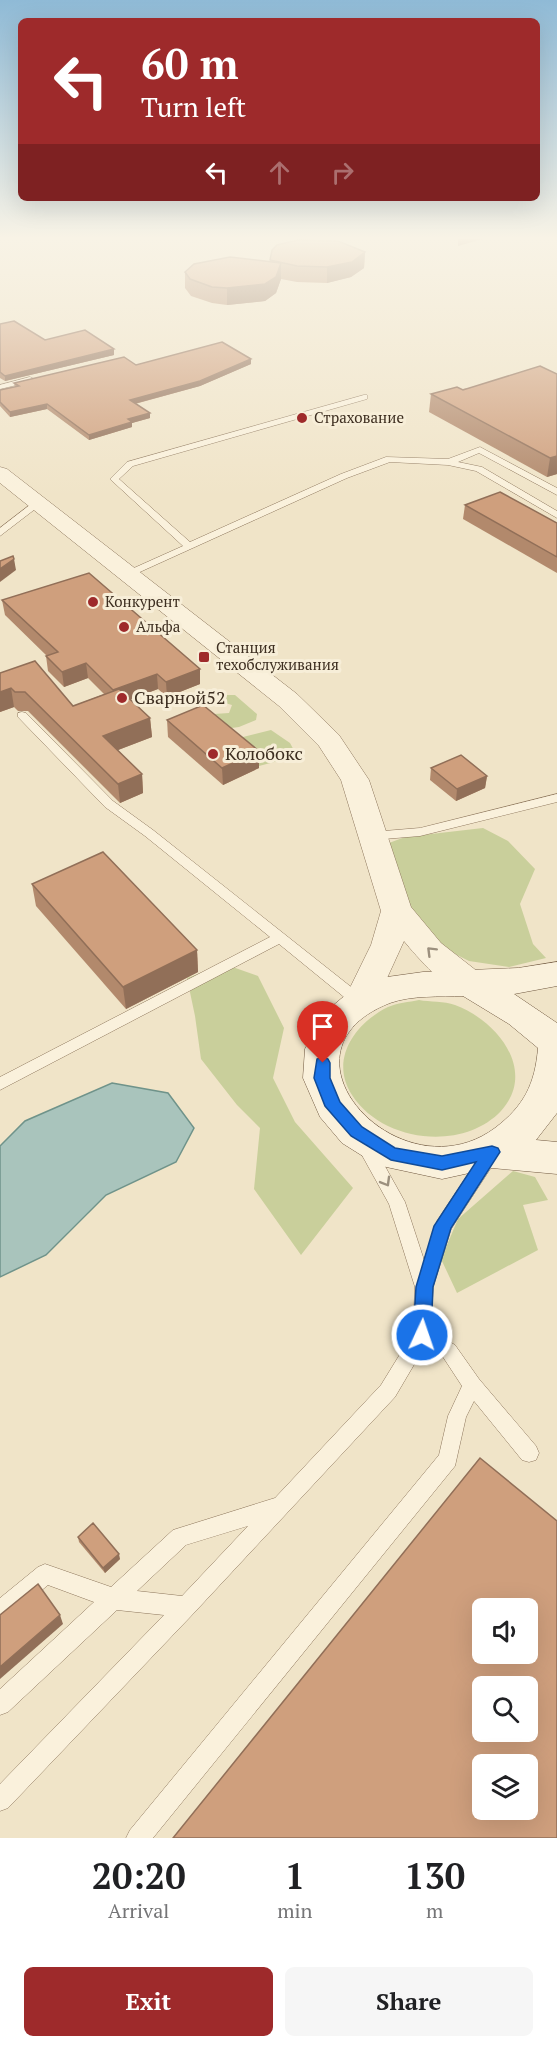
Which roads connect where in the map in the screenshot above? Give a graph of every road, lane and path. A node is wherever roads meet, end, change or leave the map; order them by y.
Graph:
1 (34, 379) edge
2 (0, 387) edge
3 (364, 397) dead end
4 (448, 462) junction
5 (0, 473) edge
6 (557, 492) edge
7 (38, 503) junction
8 (557, 515) edge
9 (0, 533) edge
10 (189, 546) junction
11 (128, 574) junction
12 (22, 715) dead end
13 (557, 798) edge
14 (372, 836) junction
15 (397, 911) junction
16 (279, 938) junction
17 (557, 974) edge
18 (471, 984) junction
19 (360, 1002) junction
20 (557, 1041) edge
21 (0, 1084) edge
22 (356, 1132) junction
23 (492, 1152) junction
24 (557, 1158) edge
25 (424, 1287) junction
26 (422, 1335) junction
27 (472, 1385) junction
28 (529, 1453) dead end
29 (282, 1505) junction
30 (114, 1599) junction
31 (186, 1607) junction
32 (0, 1612) edge
33 (0, 1704) edge
34 (0, 1800) edge
35 (138, 1838) edge

1 - 2 lane
3 - 10 lane
4 - 6 lane
4 - 8 lane
4 - 10 lane
5 - 7 street
7 - 9 lane
7 - 11 street
10 - 11 lane
11 - 14 street
12 - 16 lane
13 - 14 lane
14 - 15 street
18 -> 15 street
15 - 19 street
16 - 19 lane
16 - 21 lane
17 - 18 main road
18 - 19 main road
18 - 20 main road
19 - 22 main road
20 - 23 main road
22 - 23 main road
22 -> 25 lane
23 - 24 main road
23 - 25 lane
25 - 26 lane
26 - 27 lane
26 - 29 lane
27 - 28 lane
27 - 35 lane
29 - 30 lane
29 - 31 lane
30 - 31 lane
30 - 32 lane
30 - 33 lane
31 - 34 lane

